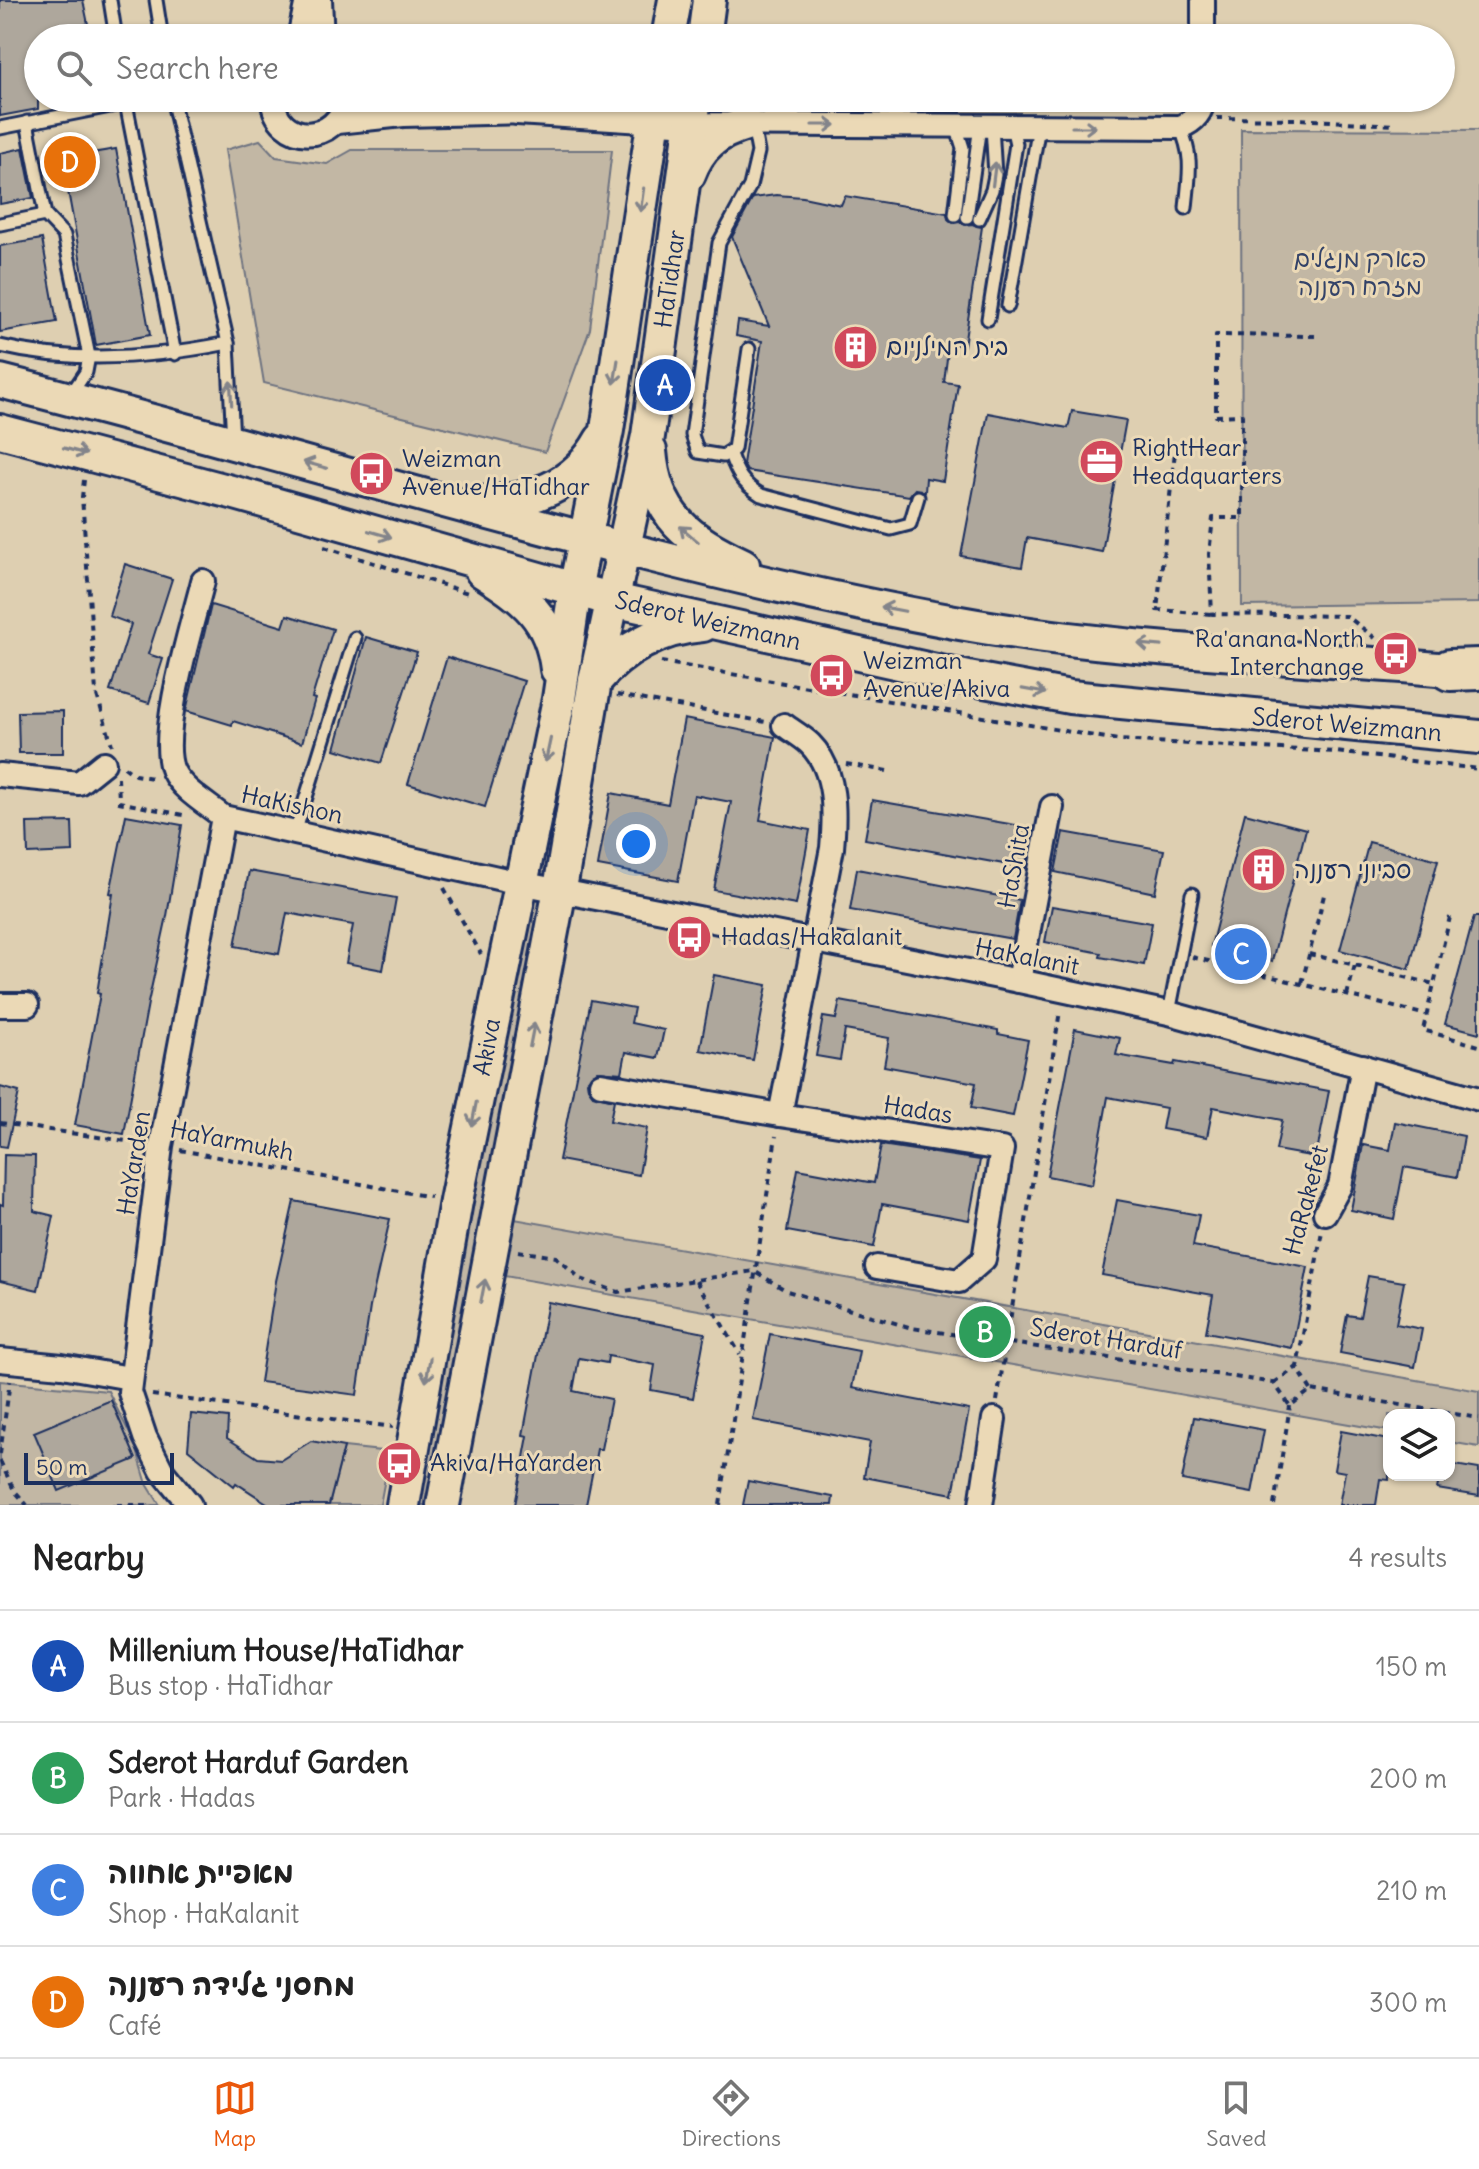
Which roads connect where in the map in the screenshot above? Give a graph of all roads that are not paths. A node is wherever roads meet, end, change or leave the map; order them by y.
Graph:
1 (110, 0) edge
2 (156, 0) edge
3 (307, 0) edge
4 (320, 0) edge
5 (675, 0) edge
6 (709, 0) edge
7 (1203, 0) edge
8 (114, 24) edge
9 (160, 24) edge
10 (302, 24) edge
11 (321, 24) edge
12 (671, 24) edge
13 (706, 24) edge
14 (1203, 24) edge
15 (72, 112) edge
16 (128, 112) edge
17 (175, 112) edge
18 (275, 112) edge
19 (343, 112) edge
20 (395, 112) edge
21 (540, 112) edge
22 (654, 112) edge
23 (693, 112) edge
24 (697, 112) edge
25 (1199, 112) edge
26 (403, 115) junction
27 (27, 122) junction
28 (337, 122) junction
29 (750, 124) junction
30 (956, 126) junction
31 (995, 126) junction
32 (1039, 126) junction
33 (1180, 127) junction
34 (0, 128) edge
35 (681, 196) junction
36 (1186, 208) dead end
37 (45, 215) junction
38 (967, 217) junction
39 (0, 224) edge
40 (1008, 306) dead end
41 (988, 319) dead end
42 (228, 343) junction
43 (0, 346) edge
44 (749, 349) dead end
45 (175, 354) junction
46 (89, 356) junction
47 (0, 381) edge
48 (68, 398) junction
49 (607, 430) junction
50 (0, 431) edge
51 (648, 436) junction
52 (233, 442) junction
53 (730, 454) junction
54 (918, 497) dead end
55 (451, 503) junction
56 (586, 540) junction
57 (624, 550) junction
58 (455, 555) junction
59 (203, 581) dead end
60 (575, 590) junction
61 (808, 593) junction
62 (613, 600) junction
63 (718, 624) junction
64 (355, 638) dead end
65 (1469, 670) edge
66 (595, 686) junction
67 (559, 699) junction
68 (784, 725) road end
69 (1479, 737) edge
70 (110, 763) road end
71 (0, 775) edge
72 (1052, 807) dead end
73 (223, 817) junction
74 (295, 833) junction
75 (520, 883) junction
76 (560, 889) junction
77 (1192, 894) dead end
78 (814, 942) junction
79 (1019, 981) junction
80 (0, 1005) edge
81 (27, 1005) dead end
82 (1169, 1013) junction
83 (1363, 1066) junction
84 (601, 1084) dead end
85 (1479, 1099) edge
86 (780, 1115) junction
87 (1325, 1213) road end
88 (877, 1267) dead end
89 (6, 1360) edge
90 (130, 1385) junction
91 (994, 1419) road end
92 (190, 1505) edge
93 (403, 1505) edge
94 (443, 1505) edge
95 (981, 1505) edge

1 - 8 lane
2 - 9 lane
3 - 10 street
4 - 11 street
5 - 12 main road
6 - 13 main road
7 - 14 street
15 - 27 lane
16 - 45 lane
17 - 42 lane
18 - 28 street
19 - 28 street
20 - 26 street
21 - 26 street
22 -> 49 main road, HaTidhar
23 - 35 main road, HaTidhar
24 - 29 street
25 - 33 street
26 - 28 street
27 - 34 lane
27 - 37 lane
29 -> 30 street
29 - 35 main road
29 - 53 lane
30 - 31 street
30 - 38 lane
31 - 32 street
31 - 38 lane
38 -> 31 lane
31 - 41 lane
32 -> 33 street
32 - 40 lane
33 - 36 lane
35 - 51 main road, HaTidhar
37 - 39 lane
37 - 46 lane
42 - 45 lane
52 -> 42 lane
43 - 46 lane
44 - 53 lane
45 - 46 lane
46 - 48 lane
47 - 48 main road, Sderot Weizmann
48 - 52 main road, Sderot Weizmann
49 - 55 main road
49 - 56 main road, HaTidhar
50 -> 58 main road, Sderot Weizmann
51 - 57 main road, HaTidhar
61 -> 51 main road
55 -> 52 main road, Sderot Weizmann
53 - 54 lane
55 - 56 main road, Sderot Weizmann
56 - 57 main road, Sderot Weizmann
56 - 60 main road, HaTidhar
57 - 61 main road, Sderot Weizmann
57 - 62 main road, HaTidhar
58 - 60 main road, Sderot Weizmann
58 - 67 main road
59 - 73 street, HaKishon
60 - 62 main road, Sderot Weizmann
60 - 67 main road, Akiva
65 -> 61 main road, Sderot Weizmann
62 - 63 main road, Sderot Weizmann
62 - 66 main road, Akiva
63 - 66 main road
63 -> 69 main road, Sderot Weizmann
64 - 74 lane
66 - 76 main road, Akiva
67 -> 75 main road, Akiva
68 - 78 street
70 - 71 street
72 - 79 street, HaShita
73 - 74 street, HaKishon
73 - 90 street, HaYarden
74 - 75 street, HaKishon
75 - 76 street, HaKishon
75 -> 93 main road, Akiva
76 - 78 street, HaKalanit
94 -> 76 main road, Akiva
77 - 82 lane
78 - 79 street, HaKalanit
78 - 86 street
79 - 82 street, HaKalanit
80 - 81 street
82 - 83 street, HaKalanit
83 - 85 street, HaKalanit
83 - 87 street, HaRakefet
84 - 86 street, Hadas
86 - 88 street, Hadas
89 - 90 street
90 - 92 street, HaYarden
91 - 95 street

